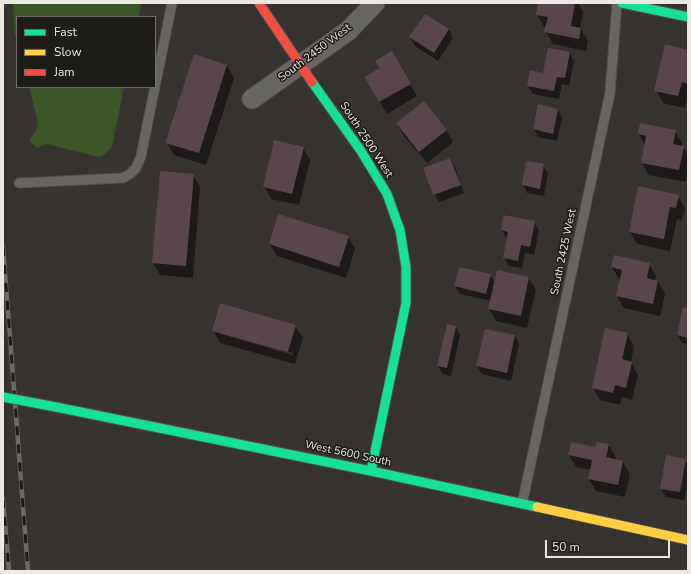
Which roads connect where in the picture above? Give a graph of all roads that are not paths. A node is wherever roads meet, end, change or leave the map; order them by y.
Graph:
1 (172, 3) edge
2 (259, 3) edge
3 (375, 3) edge
4 (617, 3) edge
5 (622, 3) edge
6 (688, 17) edge
7 (300, 65) junction
8 (156, 82) edge
9 (155, 88) edge
10 (252, 99) dead end
11 (19, 183) dead end
12 (3, 396) edge
13 (371, 471) junction
14 (522, 504) junction
15 (688, 540) edge

1 - 8 lane
2 - 7 main road, South 2500 West
3 - 7 street, South 2450 West
4 - 14 lane, South 2425 West
5 - 6 main road
7 - 10 street, South 2450 West
7 - 13 main road, South 2500 West
9 - 11 lane
12 - 13 main road, West 5600 South, bridge
13 - 14 main road, West 5600 South
14 - 15 main road, West 5600 South

